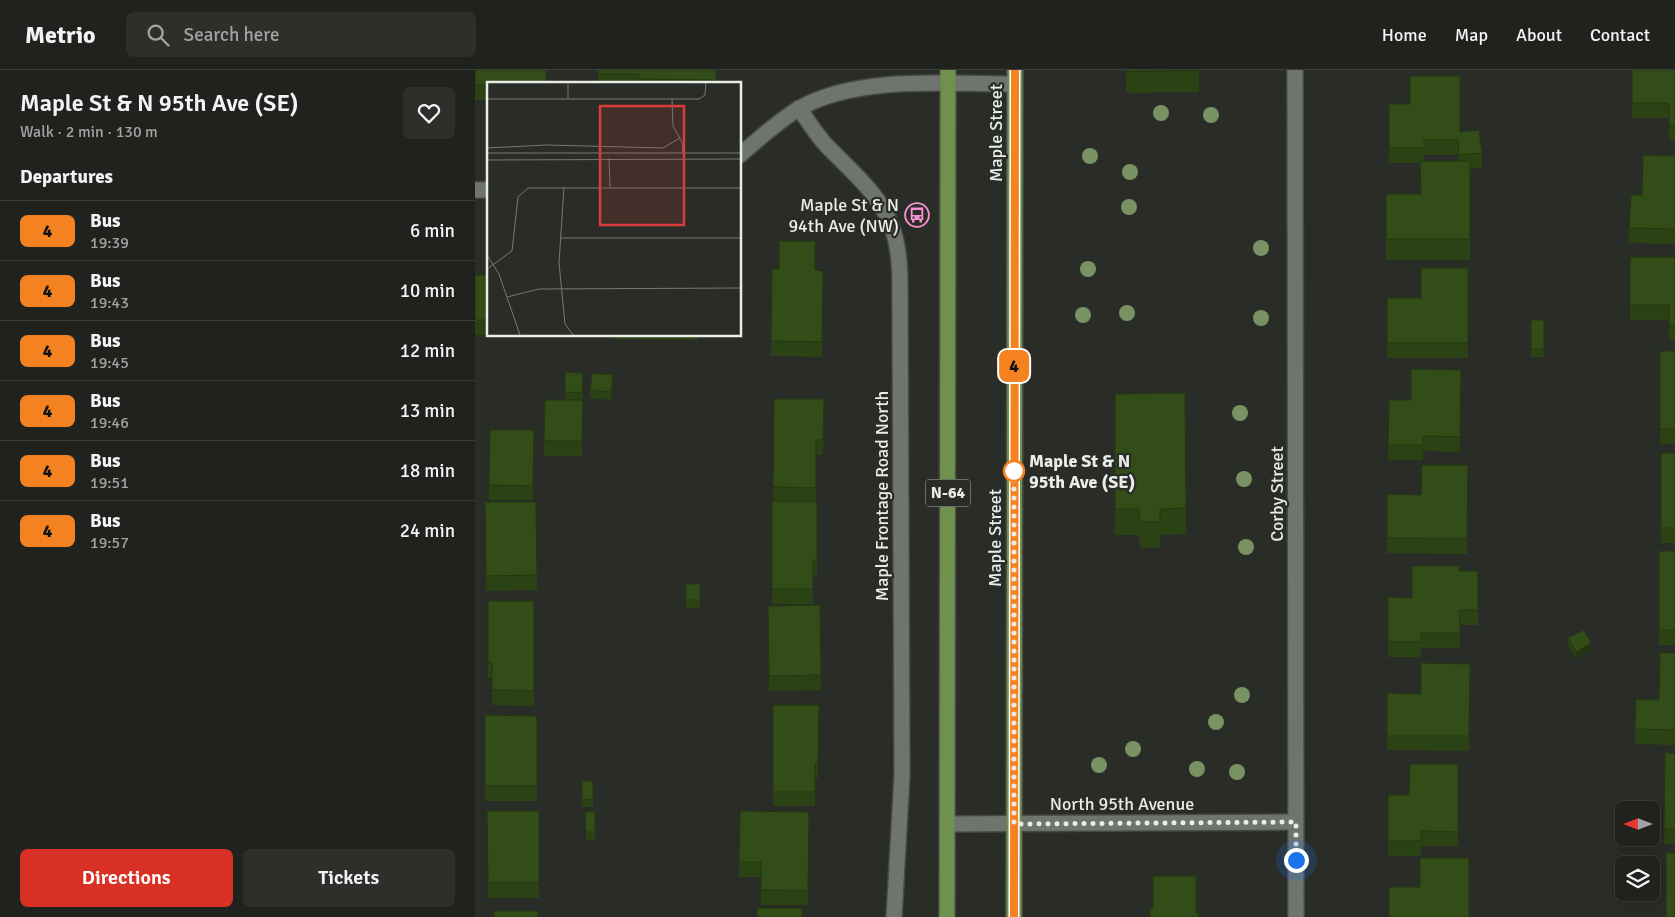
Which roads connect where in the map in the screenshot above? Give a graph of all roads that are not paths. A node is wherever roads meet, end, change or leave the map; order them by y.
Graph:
1 (1295, 70) edge
2 (948, 77) edge
3 (1015, 77) edge
4 (799, 108) junction
5 (741, 154) edge
6 (1296, 822) junction
7 (947, 824) junction
8 (1014, 824) junction
9 (894, 917) edge
10 (947, 917) edge
11 (1014, 917) edge
12 (1296, 917) edge

1 - 6 street, Corby Street
2 - 3 street
2 - 4 street
2 - 7 main road, N-64
3 - 8 main road, Maple Street
4 - 5 street
4 - 9 street, Maple Frontage Road North
6 - 8 street, North 95th Avenue
6 - 12 street, Corby Street
7 - 8 street, North 95th Avenue
7 - 10 main road, N-64
8 - 11 main road, Maple Street

